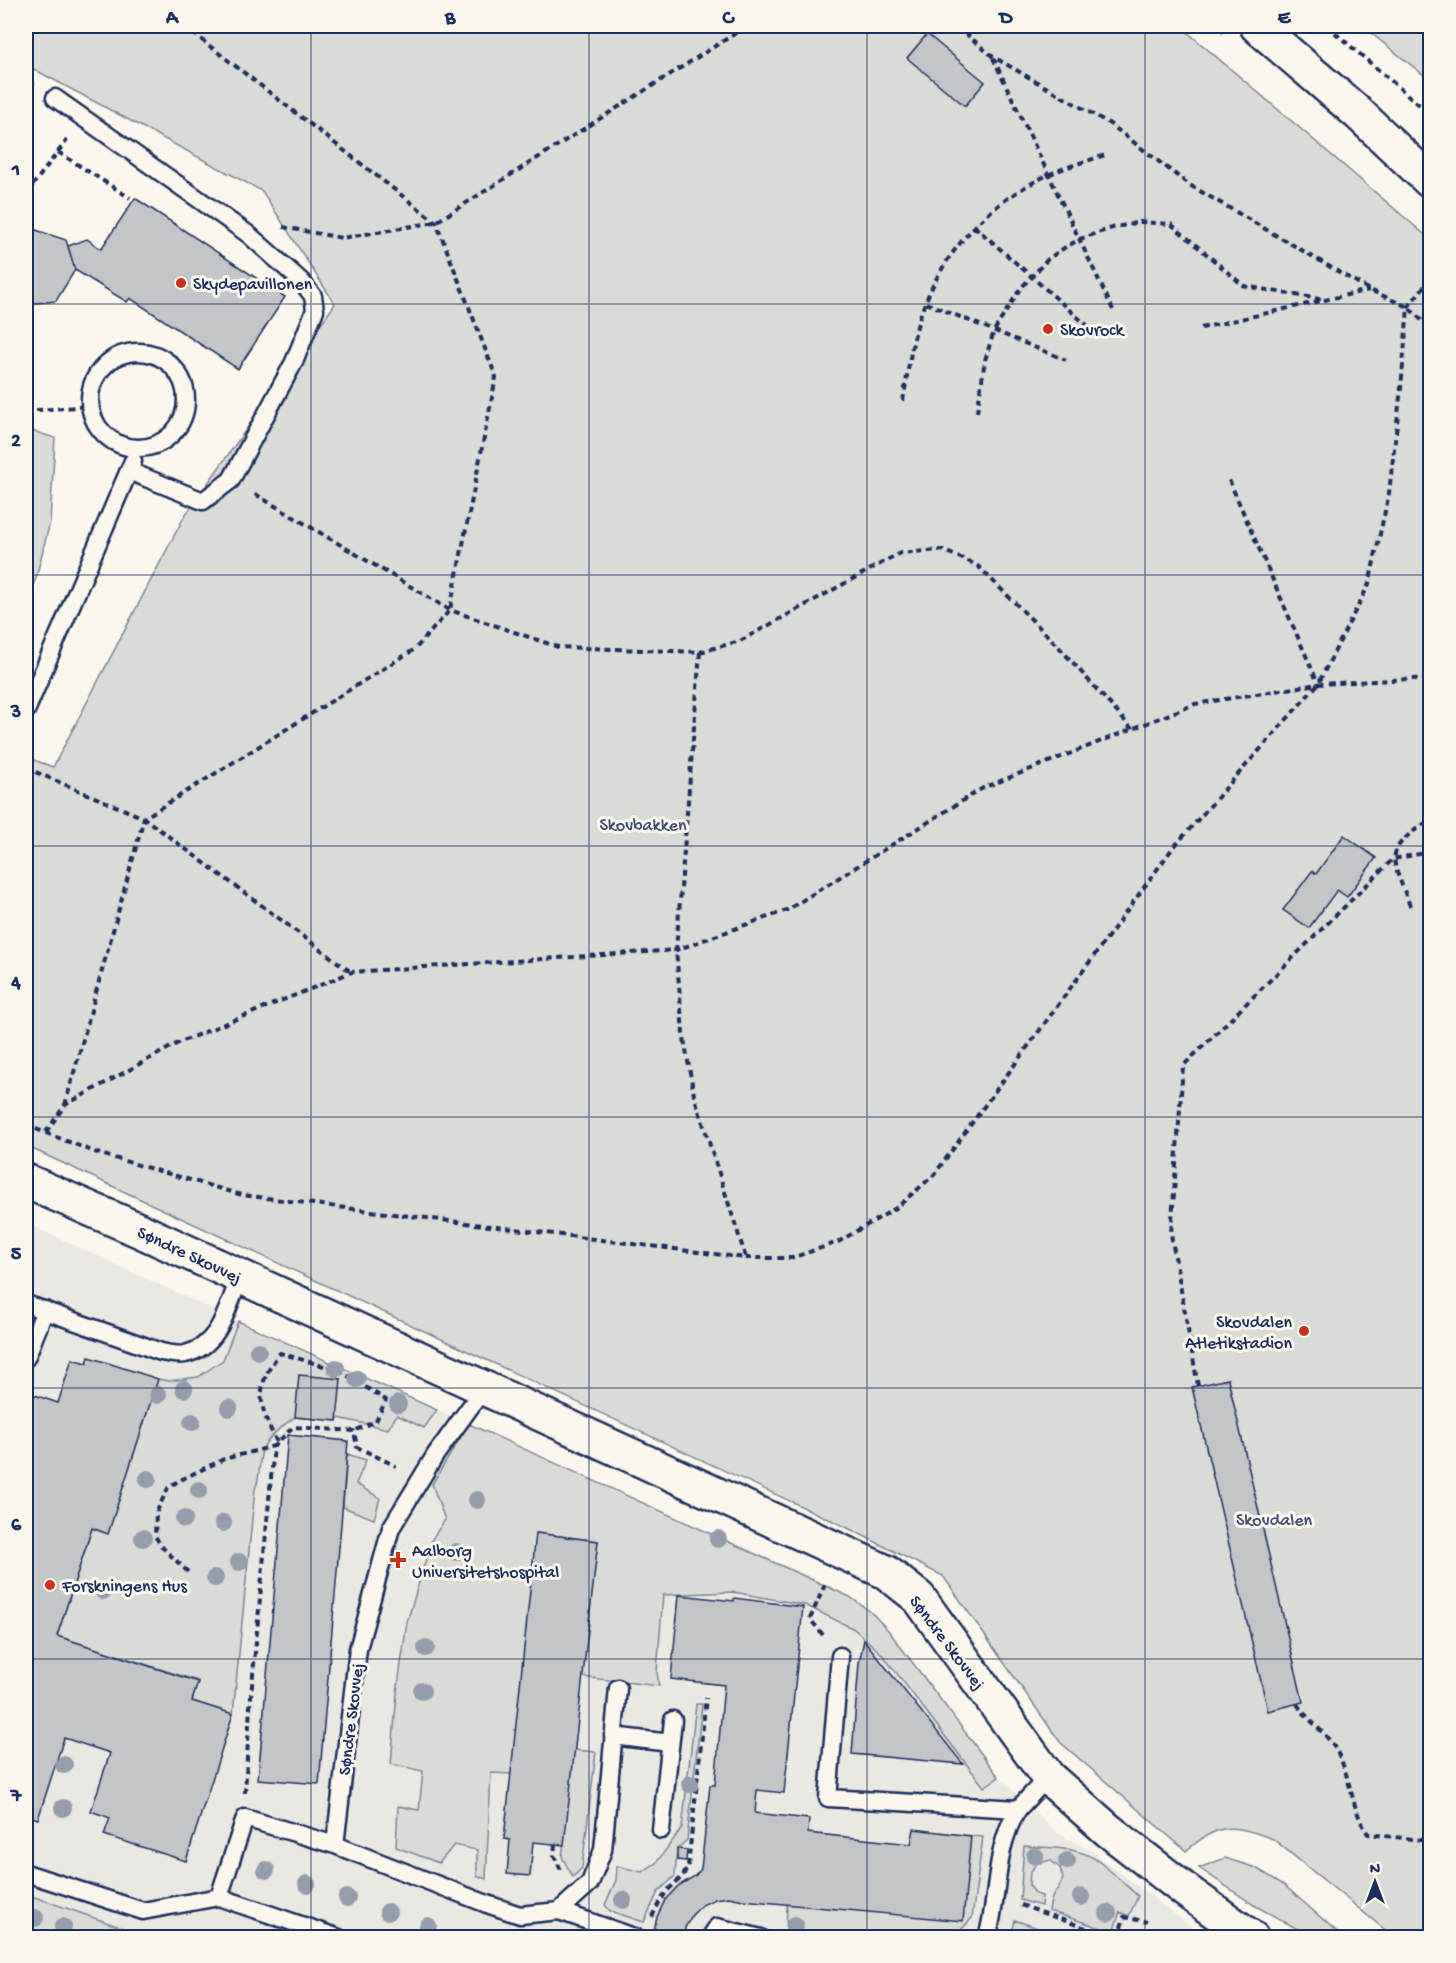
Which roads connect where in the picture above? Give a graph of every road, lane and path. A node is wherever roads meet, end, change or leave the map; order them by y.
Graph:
1 (184, 26) edge
2 (747, 26) edge
3 (957, 26) edge
4 (1257, 26) edge
5 (1328, 26) edge
6 (992, 56) junction
7 (55, 99) dead end
8 (1359, 113) junction
9 (1431, 114) edge
10 (1108, 154) dead end
11 (1431, 165) edge
12 (1049, 174) junction
13 (1431, 181) edge
14 (26, 194) edge
15 (130, 198) dead end
16 (436, 222) junction
17 (974, 226) junction
18 (248, 234) junction
19 (1080, 239) junction
20 (1030, 276) junction
21 (1431, 279) edge
22 (1370, 290) junction
23 (1325, 300) junction
24 (926, 303) junction
25 (1408, 307) junction
26 (1114, 312) dead end
27 (1090, 328) dead end
28 (1201, 328) dead end
29 (1431, 328) edge
30 (994, 331) junction
31 (1066, 360) dead end
32 (903, 401) dead end
33 (90, 406) junction
34 (26, 407) edge
35 (977, 412) dead end
36 (138, 449) junction
37 (129, 471) junction
38 (231, 480) junction
39 (1229, 480) dead end
40 (450, 610) junction
41 (700, 651) junction
42 (1431, 678) edge
43 (1318, 684) junction
44 (26, 711) edge
45 (1132, 729) junction
46 (26, 768) edge
47 (144, 818) junction
48 (1431, 820) edge
49 (1431, 852) edge
50 (1392, 859) junction
51 (1410, 906) dead end
52 (676, 950) junction
53 (352, 972) junction
54 (65, 1105) junction
55 (26, 1125) edge
56 (46, 1132) junction
57 (26, 1181) edge
58 (746, 1258) junction
59 (240, 1277) junction
60 (26, 1304) edge
61 (45, 1310) junction
62 (26, 1358) edge
63 (1198, 1386) dead end
64 (484, 1388) junction
65 (354, 1431) junction
66 (275, 1444) junction
67 (421, 1478) junction
68 (188, 1572) dead end
69 (840, 1656) dead end
70 (618, 1688) dead end
71 (1297, 1704) dead end
72 (673, 1720) dead end
73 (613, 1736) junction
74 (670, 1743) junction
75 (1048, 1777) junction
76 (1018, 1809) junction
77 (243, 1824) junction
78 (661, 1830) dead end
79 (1431, 1841) edge
80 (335, 1845) junction
81 (26, 1873) edge
82 (219, 1897) junction
83 (995, 1897) junction
84 (560, 1911) junction
85 (1147, 1922) dead end
86 (339, 1938) edge
87 (637, 1938) edge
88 (710, 1938) edge
89 (761, 1938) edge
90 (987, 1938) edge
91 (1116, 1938) edge
92 (1252, 1938) edge

1 - 16 path
2 - 16 path
3 - 6 path
4 - 8 street
5 - 9 path
6 - 12 path
6 - 22 path
7 - 18 lane
8 - 11 street
8 - 13 street
10 - 12 path
12 - 17 path
12 - 19 path
14 - 15 path
16 - 18 path
16 - 40 path
17 - 20 path
17 - 24 path
18 - 38 lane
19 - 20 path
19 - 23 path
19 - 26 path
20 - 27 path
20 - 30 path
21 - 25 path
22 - 23 path
22 - 25 path
23 - 28 path
24 - 30 path
24 - 32 path
25 - 29 path
25 - 43 path
30 - 31 path
30 - 35 path
33 - 34 path
33 - 36 lane
33 - 36 lane
36 - 37 lane
37 - 38 lane
37 - 44 lane
38 - 40 path
39 - 43 path
40 - 41 path
40 - 47 path
41 - 45 path
41 - 52 path
42 - 43 path
43 - 45 path
43 - 58 path
45 - 52 path
46 - 47 path
47 - 53 path
47 - 54 path
48 - 50 path
49 - 50 path
50 - 51 path
50 - 63 path
52 - 53 path
52 - 58 path
53 - 54 path
54 - 56 path
55 - 56 path
56 - 58 path
57 - 59 street, Søndre Skovvej
59 - 61 lane
59 - 64 street, Søndre Skovvej
60 - 61 lane
61 - 62 lane
64 - 67 lane, Søndre Skovvej
64 - 75 street, Søndre Skovvej
65 - 66 path
65 - 66 path
65 - 67 path
66 - 68 path
66 - 77 path
67 - 80 lane, Søndre Skovvej
69 - 76 lane
70 - 73 lane
71 - 79 path
72 - 74 lane
73 - 74 lane
73 - 84 lane
74 - 78 lane
75 - 76 lane
75 - 92 street, Søndre Skovvej
76 - 83 lane
77 - 80 lane
77 - 82 lane
80 - 84 lane
81 - 82 lane
82 - 86 lane
83 - 90 lane
83 - 91 path
84 - 87 lane
85 - 91 path
88 - 89 lane

